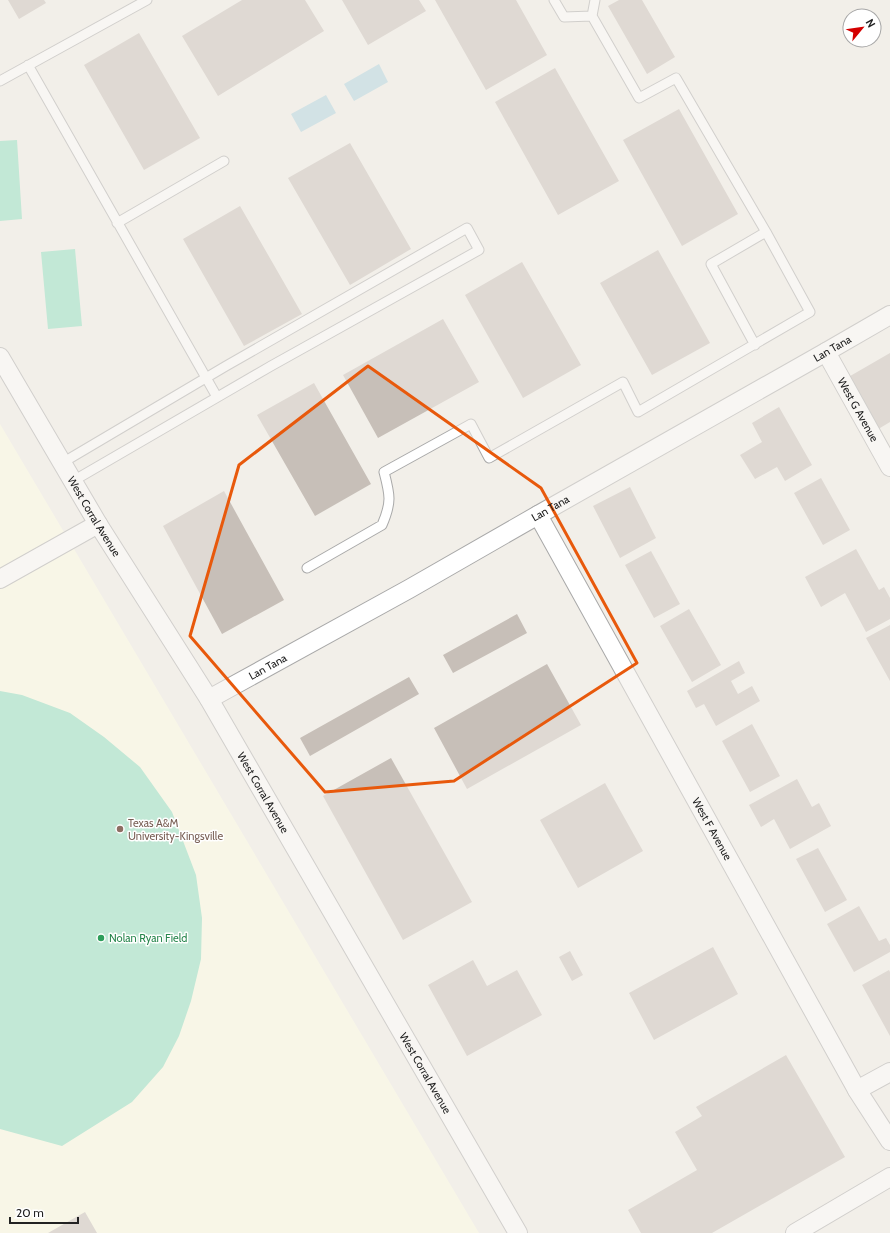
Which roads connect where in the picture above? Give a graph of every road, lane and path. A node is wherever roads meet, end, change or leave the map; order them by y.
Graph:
1 (147, 0) edge
2 (554, 0) edge
3 (595, 0) edge
4 (592, 16) junction
5 (28, 65) junction
6 (0, 81) edge
7 (224, 161) dead end
8 (117, 224) junction
9 (766, 232) junction
10 (890, 314) edge
11 (755, 345) junction
12 (826, 352) junction
13 (0, 357) edge
14 (206, 378) junction
15 (217, 397) junction
16 (62, 463) junction
17 (890, 467) edge
18 (73, 481) junction
19 (538, 515) junction
20 (98, 524) junction
21 (308, 568) dead end
22 (0, 579) edge
23 (210, 699) junction
24 (890, 1072) edge
25 (857, 1090) junction
26 (890, 1141) edge
27 (890, 1177) edge
28 (518, 1233) edge
29 (795, 1233) edge

1 - 5 lane
2 - 4 lane
3 - 4 lane
4 - 9 lane
5 - 6 lane
5 - 8 lane
7 - 8 lane
8 - 14 lane
9 - 11 lane
9 - 11 lane
10 - 12 street, Lan Tana
11 - 21 lane
12 - 17 street, West G Avenue
12 - 19 street, Lan Tana
13 - 16 street, West Corral Avenue
14 - 15 lane
14 - 15 lane
14 - 16 lane
15 - 18 lane
16 - 18 street, West Corral Avenue
18 - 20 street, West Corral Avenue
19 - 23 street, Lan Tana
19 - 25 street, West F Avenue
20 - 22 street
20 - 23 street, West Corral Avenue
23 - 28 street, West Corral Avenue
24 - 25 street
25 - 26 street, West F Avenue
27 - 29 street

